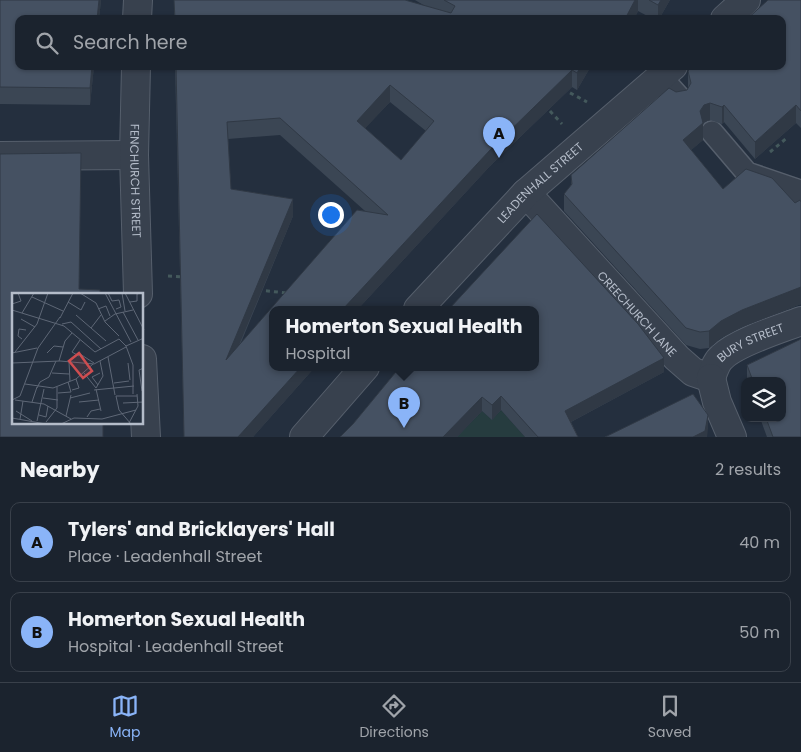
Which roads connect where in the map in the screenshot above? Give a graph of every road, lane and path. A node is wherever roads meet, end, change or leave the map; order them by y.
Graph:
1 (138, 0) edge
2 (746, 0) edge
3 (138, 15) edge
4 (729, 15) edge
5 (136, 70) edge
6 (671, 80) edge
7 (555, 84) edge
8 (613, 116) junction
9 (712, 132) dead end
10 (788, 136) dead end
11 (768, 154) dead end
12 (134, 155) junction
13 (0, 156) edge
14 (526, 193) junction
15 (801, 194) edge
16 (168, 276) dead end
17 (189, 278) edge
18 (138, 293) edge
19 (296, 294) edge
20 (255, 298) edge
21 (421, 306) edge
22 (801, 321) edge
23 (362, 371) edge
24 (711, 378) junction
25 (144, 398) edge
26 (146, 437) edge
27 (304, 437) edge
28 (732, 437) edge

1 - 3 street
2 - 4 street
5 - 12 street, FENCHURCH STREET
6 - 8 street, LEADENHALL STREET
7 - 8 path
8 - 14 street, LEADENHALL STREET
9 - 15 street
10 - 11 path
12 - 13 street
12 - 18 street, FENCHURCH STREET
14 - 21 street, LEADENHALL STREET
14 - 24 street, CREECHURCH LANE
16 - 17 path
19 - 20 path
22 - 24 street, BURY STREET
23 - 27 street
24 - 28 street
25 - 26 street

